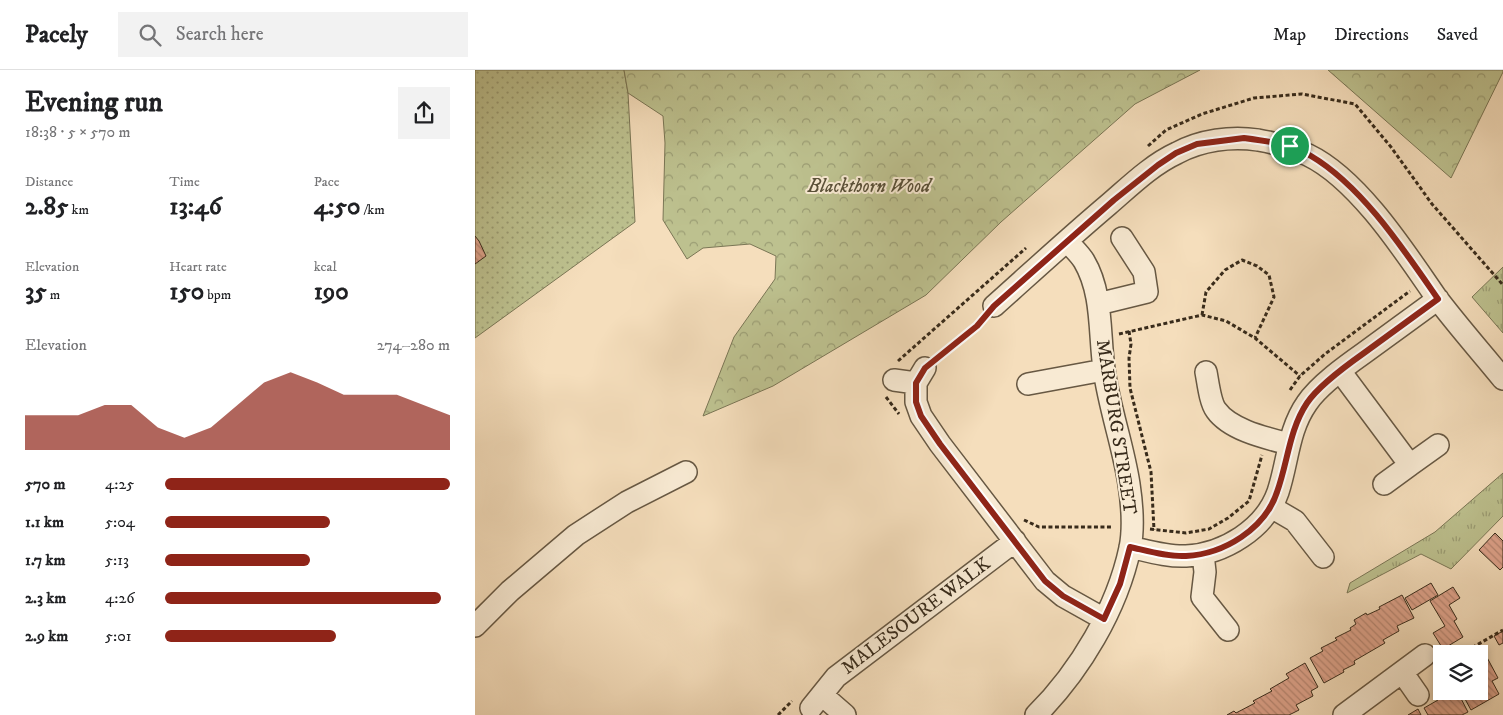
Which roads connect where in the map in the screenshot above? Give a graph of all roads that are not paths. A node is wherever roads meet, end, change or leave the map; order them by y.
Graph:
1 (1122, 238) dead end
2 (1067, 241) junction
3 (1438, 299) junction
4 (1097, 304) junction
5 (994, 306) road end
6 (1104, 370) junction
7 (1339, 371) junction
8 (1206, 372) dead end
9 (1503, 379) edge
10 (894, 380) dead end
11 (1028, 384) dead end
12 (1289, 444) junction
13 (1438, 445) dead end
14 (1410, 464) junction
15 (687, 472) dead end
16 (1384, 484) dead end
17 (1271, 506) junction
18 (1131, 537) junction
19 (1015, 541) junction
20 (1203, 554) junction
21 (1323, 557) dead end
22 (1104, 619) junction
23 (475, 626) edge
24 (1227, 630) dead end
25 (1425, 655) dead end
26 (1402, 672) junction
27 (1418, 695) dead end
28 (845, 715) edge
29 (1036, 715) edge
30 (1344, 715) edge

1 - 4 street
2 - 3 street
2 - 4 street, MARBURG STREET
2 - 5 street
3 - 7 street
3 - 9 street
4 - 6 street, MARBURG STREET
6 - 11 street
6 - 18 street, MARBURG STREET
7 - 12 street
7 - 14 street
8 - 12 street
10 - 19 street
12 - 17 street
13 - 14 street
14 - 16 street
15 - 23 street
17 - 20 street
17 - 21 street
18 - 20 street
18 - 22 street, MARBURG STREET
19 - 22 street
19 - 28 street, MALESOURE WALK
20 - 24 street
22 - 29 street, MARBURG STREET
25 - 26 street
26 - 27 street
26 - 30 street

